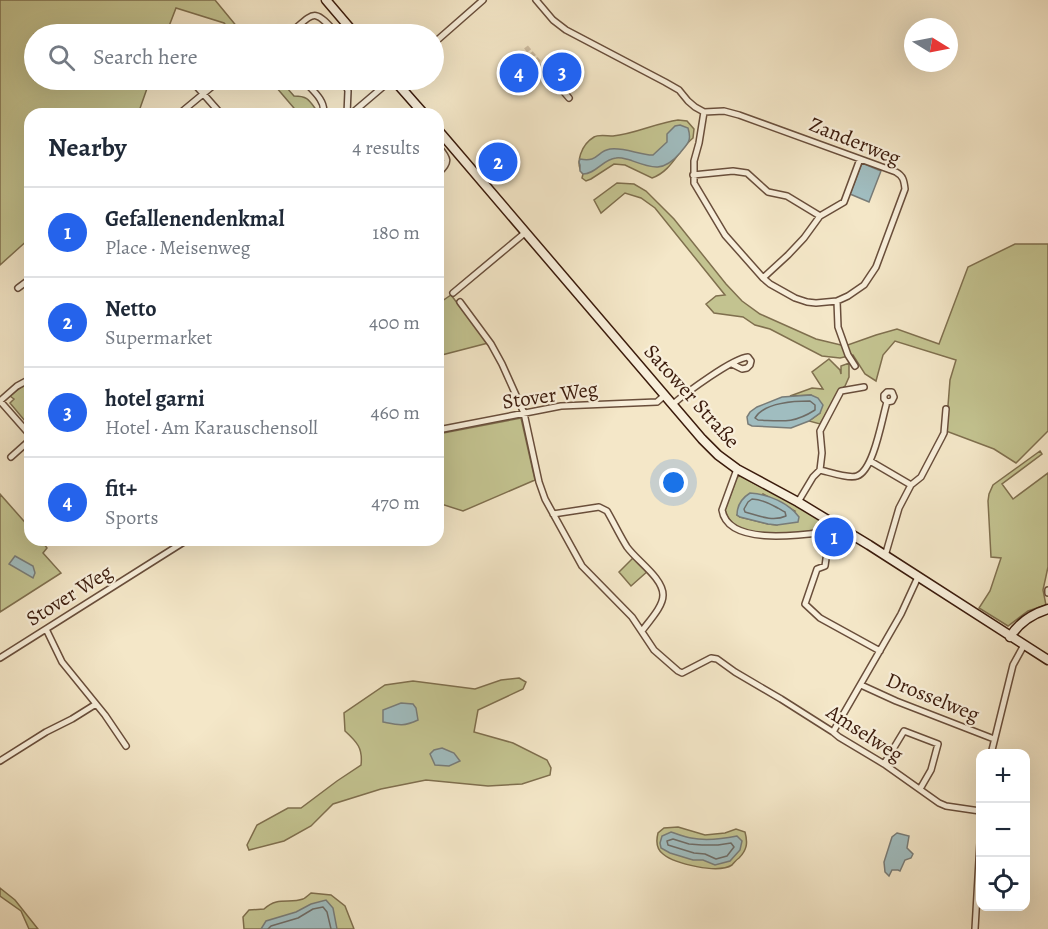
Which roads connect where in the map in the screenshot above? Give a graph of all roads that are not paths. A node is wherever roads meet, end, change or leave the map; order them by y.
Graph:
1 (326, 0) edge
2 (483, 0) edge
3 (536, 0) edge
4 (301, 24) edge
5 (328, 24) edge
6 (346, 24) edge
7 (444, 34) edge
8 (551, 77) tunnel mouth
9 (200, 90) edge
10 (207, 90) edge
11 (312, 90) edge
12 (348, 90) edge
13 (381, 90) edge
14 (404, 90) edge
15 (203, 93) junction
16 (569, 98) dead end
17 (186, 108) edge
18 (216, 108) edge
19 (325, 108) edge
20 (349, 108) edge
21 (357, 108) edge
22 (419, 108) edge
23 (704, 112) junction
24 (444, 137) edge
25 (444, 153) edge
26 (860, 159) junction
27 (444, 168) edge
28 (693, 175) junction
29 (820, 216) junction
30 (526, 232) junction
31 (763, 278) junction
32 (24, 284) edge
33 (18, 288) dead end
34 (453, 293) dead end
35 (837, 301) junction
36 (460, 303) dead end
37 (732, 364) dead end
38 (855, 366) dead end
39 (24, 383) edge
40 (864, 387) dead end
41 (665, 395) junction
42 (0, 401) edge
43 (887, 402) dead end
44 (673, 404) junction
45 (946, 409) dead end
46 (524, 413) junction
47 (24, 428) edge
48 (444, 429) edge
49 (24, 445) edge
50 (11, 457) dead end
51 (870, 461) junction
52 (736, 469) junction
53 (820, 470) junction
54 (911, 485) junction
55 (798, 502) junction
56 (553, 514) junction
57 (841, 528) junction
58 (830, 531) junction
59 (177, 546) edge
60 (885, 556) junction
61 (918, 577) junction
62 (1048, 609) edge
63 (46, 629) junction
64 (642, 631) junction
65 (1010, 636) junction
66 (1024, 645) junction
67 (880, 651) junction
68 (0, 658) edge
69 (1048, 660) edge
70 (861, 685) junction
71 (96, 704) junction
72 (833, 732) junction
73 (994, 739) junction
74 (126, 746) dead end
75 (992, 749) edge
76 (0, 761) edge
77 (884, 764) junction
78 (920, 789) junction
79 (976, 810) edge
80 (980, 857) edge
81 (975, 929) edge

1 - 6 main road
2 - 7 street
3 - 23 street
4 - 5 street
8 - 16 street
9 - 15 street
10 - 15 street
11 - 19 street
12 - 20 street
13 - 21 street
14 - 22 main road
15 - 17 street
15 - 18 street
23 - 26 street, Zanderweg
23 - 28 street
24 - 30 main road, Satower Straße
25 - 27 street
26 - 29 street
26 - 35 street, Zanderweg
28 - 29 street
28 - 31 street
29 - 31 street
30 - 34 street
30 - 41 main road, Satower Straße
31 - 35 street
32 - 33 street
35 - 38 street
36 - 46 street
37 - 44 street
39 - 42 street
40 - 53 street
41 - 44 main road, Satower Straße
41 - 46 street, Stover Weg
42 - 47 street
43 - 51 street
44 - 52 main road, Satower Straße
45 - 54 street
46 - 48 street, Stover Weg
46 - 56 street
49 - 50 street
51 - 53 street
51 - 54 street
52 - 55 main road, Satower Straße
52 - 58 street
53 - 55 street
54 - 60 street
55 - 57 main road, Satower Straße
56 - 64 street
56 - 64 street
57 - 58 street
57 - 60 main road, Satower Straße
58 - 67 street
59 - 63 street, Stover Weg
60 - 61 main road, Satower Straße
61 - 65 main road, Satower Straße
61 - 67 street
62 - 65 main road
63 - 68 street, Stover Weg
63 - 71 street
64 - 72 street, Amselweg
65 - 66 main road, Satower Straße
66 - 69 main road, Satower Straße
66 - 73 street
67 - 70 street
70 - 72 street
70 - 73 street, Drosselweg
71 - 74 street
71 - 76 street
72 - 77 street, Amselweg
73 - 75 street
77 - 78 street, Amselweg
77 - 78 street
78 - 79 street, Amselweg
80 - 81 street

